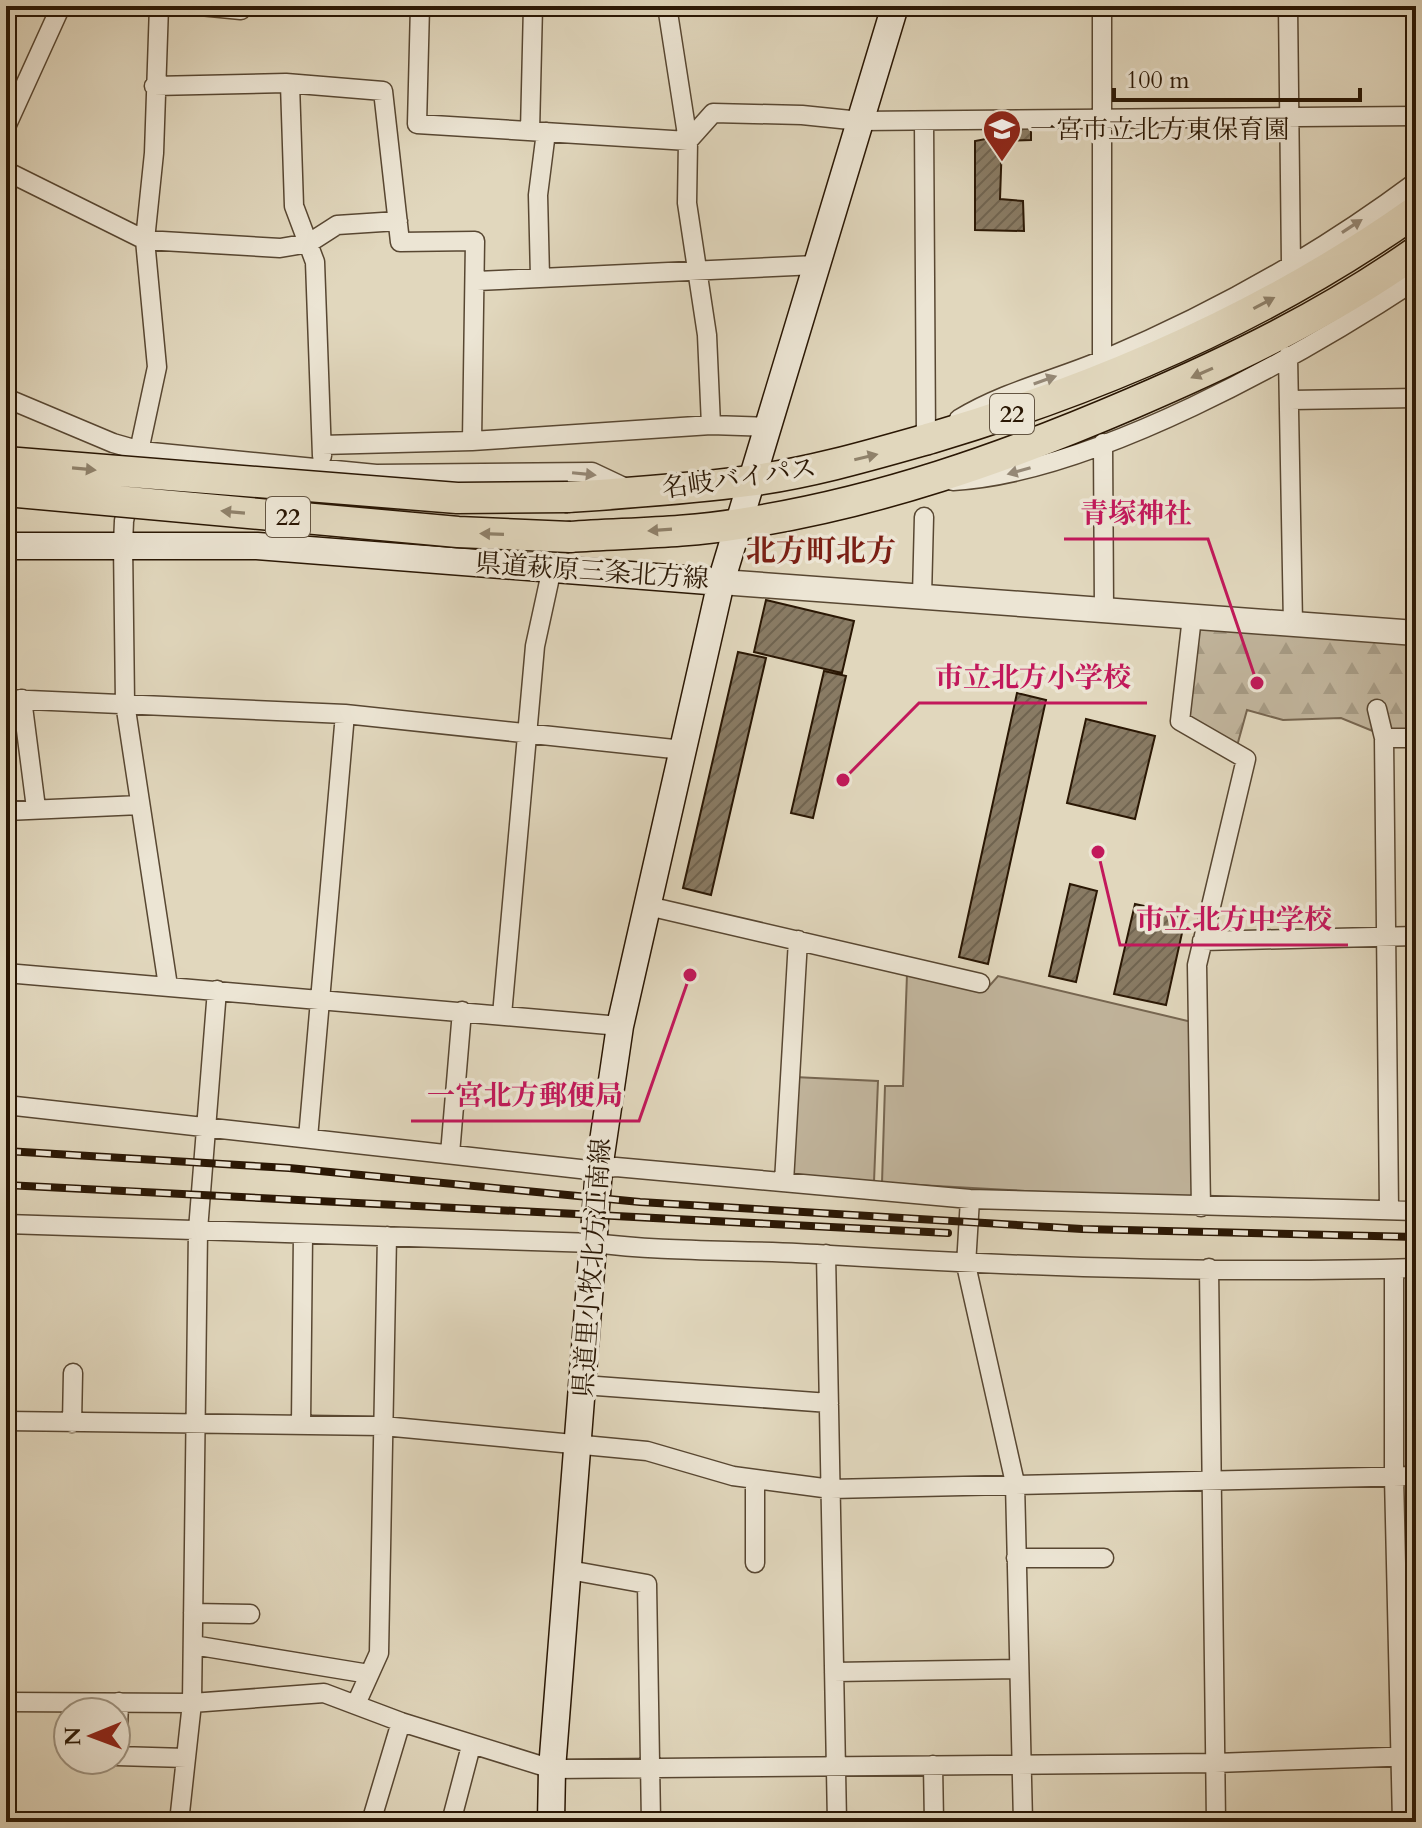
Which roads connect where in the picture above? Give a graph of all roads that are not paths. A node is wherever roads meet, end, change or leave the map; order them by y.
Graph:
1 (61, 6) edge
2 (159, 6) edge
3 (200, 6) edge
4 (420, 6) edge
5 (533, 6) edge
6 (667, 6) edge
7 (895, 6) edge
8 (1102, 6) edge
9 (1288, 6) edge
10 (241, 10) dead end
11 (290, 84) junction
12 (154, 86) junction
13 (1289, 116) junction
14 (1416, 116) edge
15 (1103, 117) junction
16 (387, 121) junction
17 (860, 121) junction
18 (924, 121) junction
19 (417, 124) junction
20 (6, 127) edge
21 (538, 132) junction
22 (688, 141) junction
23 (6, 171) edge
24 (1416, 182) edge
25 (1416, 211) edge
26 (398, 221) junction
27 (145, 240) junction
28 (309, 243) junction
29 (1416, 252) edge
30 (1291, 264) junction
31 (816, 265) junction
32 (695, 270) junction
33 (540, 277) junction
34 (1416, 280) edge
35 (477, 281) junction
36 (1288, 356) junction
37 (1102, 360) junction
38 (6, 398) edge
39 (1416, 398) edge
40 (1291, 400) junction
41 (711, 425) junction
42 (768, 427) junction
43 (926, 439) junction
44 (472, 441) junction
45 (1103, 443) junction
46 (322, 445) junction
47 (141, 451) junction
48 (6, 462) edge
49 (323, 470) junction
50 (751, 481) junction
51 (926, 483) junction
52 (6, 491) edge
53 (637, 492) junction
54 (924, 517) dead end
55 (738, 525) junction
56 (123, 544) junction
57 (6, 546) edge
58 (552, 568) junction
59 (721, 582) junction
60 (922, 596) junction
61 (1104, 610) junction
62 (1192, 617) junction
63 (1293, 624) junction
64 (1416, 633) edge
65 (14, 699) edge
66 (125, 703) junction
67 (1377, 709) dead end
68 (345, 714) junction
69 (526, 734) junction
70 (1384, 738) junction
71 (1416, 738) edge
72 (683, 750) junction
73 (140, 805) junction
74 (36, 808) junction
75 (6, 811) edge
76 (648, 906) junction
77 (1416, 936) edge
78 (1385, 937) junction
79 (798, 940) junction
80 (1202, 941) junction
81 (6, 973) edge
82 (980, 983) dead end
83 (168, 986) junction
84 (217, 990) junction
85 (320, 998) junction
86 (462, 1011) junction
87 (502, 1015) junction
88 (620, 1026) junction
89 (6, 1105) edge
90 (205, 1126) junction
91 (308, 1138) junction
92 (450, 1154) junction
93 (599, 1169) junction
94 (784, 1182) junction
95 (970, 1199) junction
96 (1201, 1207) junction
97 (1389, 1210) junction
98 (1416, 1211) edge
99 (6, 1224) edge
100 (198, 1230) junction
101 (303, 1235) junction
102 (387, 1236) junction
103 (594, 1243) junction
104 (826, 1254) junction
105 (966, 1265) junction
106 (1209, 1268) junction
107 (1416, 1268) edge
108 (1394, 1269) junction
109 (73, 1373) dead end
110 (583, 1385) junction
111 (829, 1403) junction
112 (6, 1421) edge
113 (72, 1423) junction
114 (301, 1424) junction
115 (196, 1426) junction
116 (383, 1426) junction
117 (578, 1444) junction
118 (1416, 1476) edge
119 (1394, 1477) junction
120 (755, 1480) junction
121 (1212, 1482) junction
122 (1015, 1483) junction
123 (831, 1489) junction
124 (1016, 1558) junction
125 (1104, 1558) dead end
126 (755, 1563) dead end
127 (569, 1570) junction
128 (193, 1613) junction
129 (250, 1614) dead end
130 (193, 1645) junction
131 (1018, 1669) junction
132 (834, 1672) junction
133 (369, 1674) junction
134 (6, 1702) edge
135 (52, 1702) edge
136 (132, 1702) edge
137 (192, 1703) junction
138 (356, 1704) junction
139 (401, 1722) junction
140 (471, 1746) junction
141 (132, 1756) edge
142 (1408, 1756) edge
143 (186, 1758) junction
144 (1215, 1763) junction
145 (1020, 1764) junction
146 (933, 1765) junction
147 (835, 1766) junction
148 (552, 1769) junction
149 (650, 1771) junction
150 (179, 1822) edge
151 (371, 1822) edge
152 (451, 1822) edge
153 (551, 1822) edge
154 (651, 1822) edge
155 (837, 1822) edge
156 (934, 1822) edge
157 (1023, 1822) edge
158 (1216, 1822) edge
159 (1402, 1822) edge

1 - 20 street
2 - 12 street
3 - 10 street
4 - 19 street
5 - 21 street
6 - 22 street
7 - 17 main road, 県道萩原三条北方線
8 - 15 street
9 - 13 street
11 - 12 street
11 - 16 street
11 - 28 street
12 - 27 street
13 - 14 street
13 - 15 street
13 - 30 street
15 - 18 street
15 - 37 street
16 - 19 street
16 - 26 street
17 - 18 street
17 - 22 street
17 - 31 main road, 県道萩原三条北方線
18 - 43 street
19 - 21 street
21 - 22 street
21 - 33 street
22 - 32 street
23 - 27 street
30 -> 24 street
43 -> 25 highway, 名岐バイパス / 22
26 - 28 street
26 - 35 street
27 - 28 street
27 - 47 street
28 - 46 street
29 -> 51 highway, 名岐バイパス / 22
30 - 37 street
31 - 32 street
31 - 42 main road, 県道萩原三条北方線
32 - 33 street
32 - 41 street
33 - 35 street
34 - 36 street
35 - 44 street
36 - 40 street
36 - 45 street
43 -> 37 street
38 - 47 street
39 - 40 street
40 - 63 street
41 - 42 street
41 - 44 street
42 - 50 main road, 県道萩原三条北方線
50 -> 43 highway, 名岐バイパス / 22
44 - 46 street
45 -> 51 street
45 - 61 street
46 - 49 street
47 - 49 street
47 - 56 street
48 -> 53 highway, 名岐バイパス / 22, bridge
49 -> 53 street
50 - 53 highway, 名岐バイパス / 22
50 - 55 main road, 県道萩原三条北方線
51 - 55 highway, 名岐バイパス / 22
55 -> 52 highway, 名岐バイパス / 22, bridge
54 - 60 street
55 - 59 main road, 県道萩原三条北方線
56 - 57 main road, 県道萩原三条北方線
56 - 58 main road, 県道萩原三条北方線
56 - 66 street
58 - 59 main road, 県道萩原三条北方線
58 - 69 street
59 - 60 street
59 - 72 main road, 県道里小牧北方江南線
60 - 61 street
61 - 62 street
62 - 63 street
62 - 80 street
63 - 64 street
65 - 66 street
65 - 74 street
66 - 68 street
66 - 73 street
67 - 70 street
68 - 69 street
68 - 85 street
69 - 72 street
69 - 87 street
70 - 71 street
70 - 78 street
72 - 76 main road, 県道里小牧北方江南線
73 - 74 street
73 - 83 street
74 - 75 street
76 - 79 street
76 - 88 main road, 県道里小牧北方江南線
77 - 78 street
78 - 80 street
78 - 97 street
79 - 82 street
79 - 94 street
80 - 96 street
81 - 83 street
83 - 84 street
84 - 85 street
84 - 90 street
85 - 86 street
85 - 91 street
86 - 87 street
86 - 92 street
87 - 88 street
88 - 93 main road, 県道里小牧北方江南線
89 - 90 street
90 - 91 street
90 - 100 street
91 - 92 street
92 - 93 street
93 - 94 street
93 - 103 main road, 県道里小牧北方江南線
94 - 95 street
95 - 96 street
95 - 105 street
96 - 97 street
97 - 98 street
99 - 100 street
100 - 101 street
100 - 115 street
101 - 102 street
101 - 114 street
102 - 103 street
102 - 116 street
103 - 104 street
103 - 110 main road, 県道里小牧北方江南線
104 - 105 street
104 - 111 street
105 - 106 street
105 - 122 street
106 - 108 street
106 - 121 street
107 - 108 street
108 - 119 street
109 - 113 street
110 - 111 street
110 - 117 main road, 県道里小牧北方江南線
111 - 123 street
112 - 113 street
113 - 115 street
114 - 115 street
114 - 116 street
115 - 128 street
116 - 117 street
116 - 133 street
117 - 120 street
117 - 127 main road, 県道里小牧北方江南線
118 - 119 street
119 - 121 street
119 - 142 street
120 - 123 street
120 - 126 street
121 - 122 street
121 - 144 street
122 - 123 street
122 - 124 street
123 - 132 street
124 - 125 street
124 - 131 street
127 - 148 main road, 県道里小牧北方江南線
127 - 149 street
128 - 129 street
128 - 130 street
130 - 133 street
130 - 137 street
131 - 132 street
131 - 145 street
132 - 147 street
133 - 138 street
134 - 135 street
136 - 137 street
137 - 138 street
137 - 143 street
138 - 139 street
139 - 140 street
139 - 151 street
140 - 148 street
140 - 152 street
141 - 143 street
142 - 144 street
142 - 159 street
143 - 150 street
144 - 145 street
144 - 158 street
145 - 146 street
145 - 157 street
146 - 147 street
146 - 156 street
147 - 149 street
147 - 155 street
148 - 149 street
148 - 153 main road, 県道里小牧北方江南線
149 - 154 street

